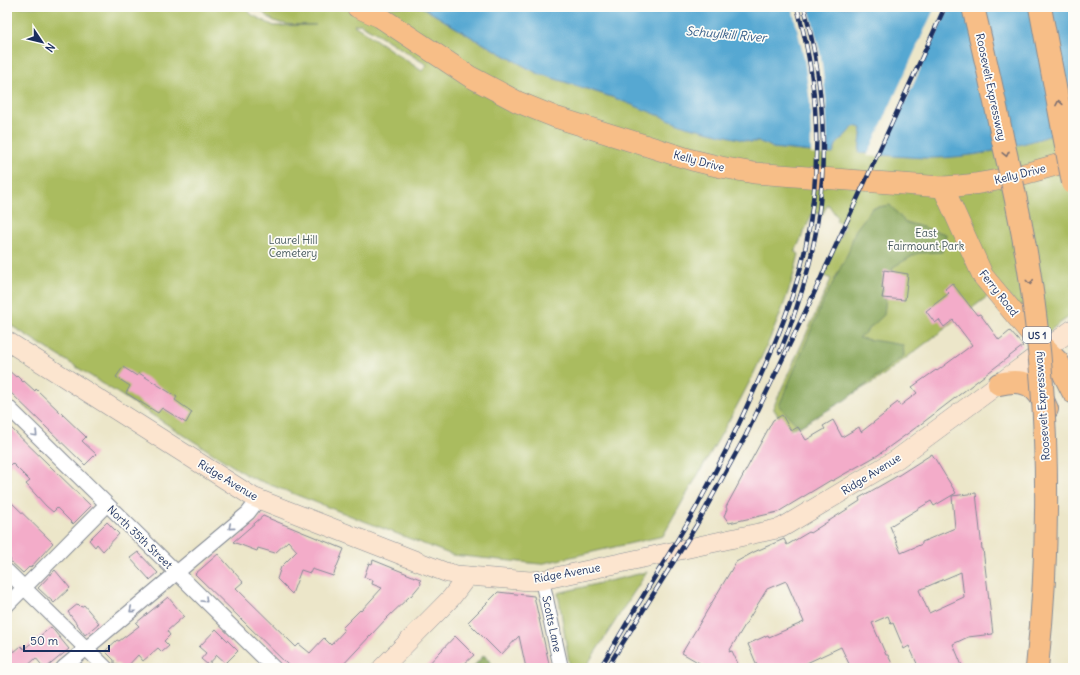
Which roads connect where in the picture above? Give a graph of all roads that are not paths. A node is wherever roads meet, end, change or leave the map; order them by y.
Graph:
1 (357, 7) edge
2 (973, 7) edge
3 (1040, 7) edge
4 (1073, 160) edge
5 (1073, 183) edge
6 (943, 187) junction
7 (1073, 329) edge
8 (7, 340) edge
9 (1045, 349) junction
10 (999, 384) junction
11 (1073, 392) edge
12 (7, 406) edge
13 (1047, 409) junction
14 (258, 500) junction
15 (106, 505) junction
16 (7, 571) edge
17 (177, 573) junction
18 (466, 576) junction
19 (542, 580) junction
20 (24, 588) junction
21 (7, 604) edge
22 (86, 648) junction
23 (63, 668) edge
24 (106, 668) edge
25 (274, 668) edge
26 (382, 668) edge
27 (561, 668) edge
28 (1026, 668) edge
29 (1037, 668) edge

1 - 6 main road, Kelly Drive
2 -> 29 highway, Roosevelt Expressway / US 1, bridge
5 -> 3 highway, bridge
4 - 6 main road, Kelly Drive
6 - 9 main road, Ferry Road
7 - 9 main road, Ridge Avenue
8 - 14 main road, Ridge Avenue
9 - 10 main road, Ridge Avenue
9 - 11 highway
9 - 13 highway
10 - 13 highway
10 - 19 main road, Ridge Avenue
12 -> 15 street, North 35th Street
13 - 28 highway
14 -> 17 street
14 - 18 main road, Ridge Avenue
15 - 17 street, North 35th Street
15 - 20 street
16 - 20 street
17 -> 22 street
17 -> 25 street, North 35th Street
18 - 19 main road, Ridge Avenue
18 - 26 main road
19 - 27 street, Scotts Lane
20 - 21 street
20 - 22 street
22 - 23 street
22 - 24 street

